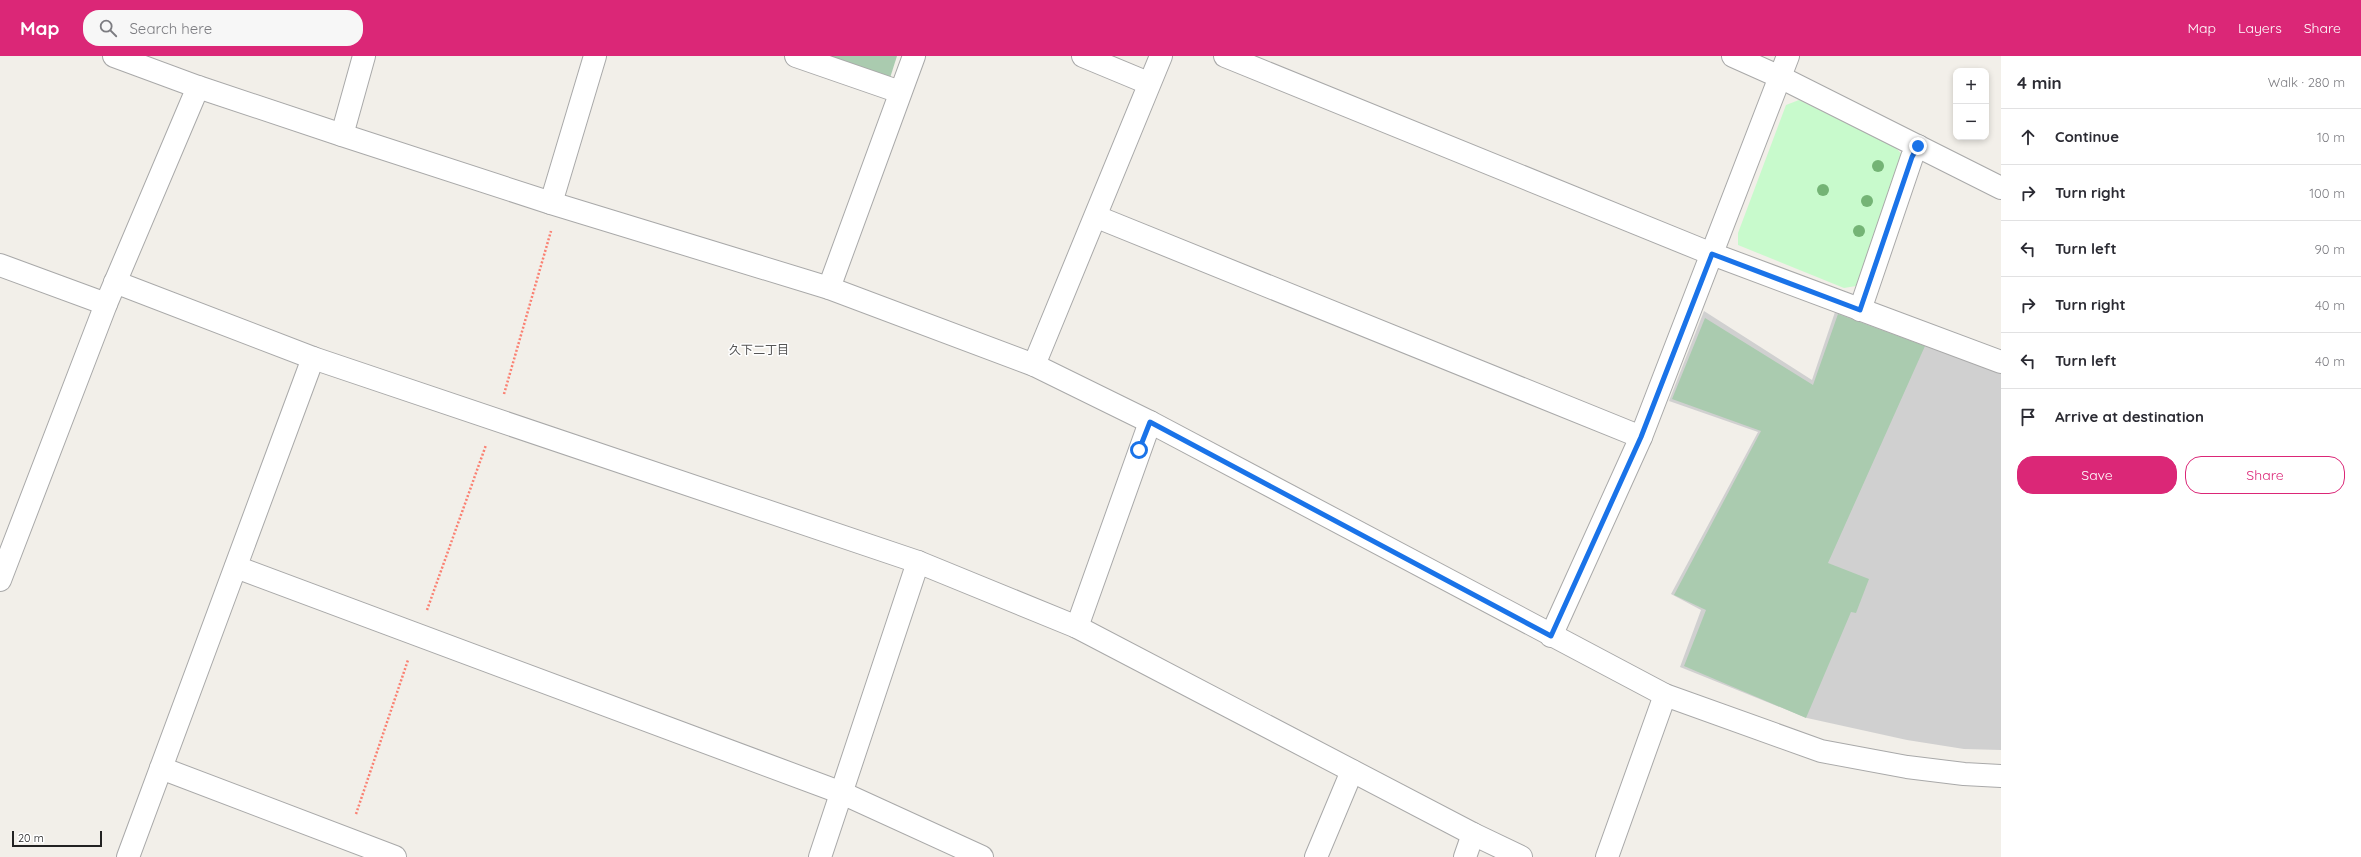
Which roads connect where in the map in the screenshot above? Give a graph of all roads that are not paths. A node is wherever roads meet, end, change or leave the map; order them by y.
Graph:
1 (114, 56) edge
2 (364, 56) edge
3 (595, 56) edge
4 (796, 56) edge
5 (914, 56) edge
6 (1083, 56) edge
7 (1161, 56) edge
8 (1225, 56) edge
9 (1733, 56) edge
10 (1788, 56) edge
11 (1780, 77) junction
12 (1148, 83) junction
13 (198, 88) junction
14 (900, 92) junction
15 (342, 135) junction
16 (1918, 146) junction
17 (2001, 188) edge
18 (552, 203) junction
19 (1096, 217) junction
20 (1712, 254) junction
21 (0, 265) edge
22 (115, 282) junction
23 (830, 288) junction
24 (106, 304) junction
25 (1860, 310) junction
26 (313, 358) junction
27 (2001, 362) edge
28 (1034, 365) junction
29 (1150, 422) junction
30 (1641, 437) junction
31 (918, 562) junction
32 (236, 567) junction
33 (0, 580) edge
34 (1077, 627) junction
35 (1551, 636) junction
36 (1665, 695) junction
37 (161, 768) junction
38 (1352, 771) junction
39 (2001, 776) edge
40 (842, 793) junction
41 (1473, 834) junction
42 (128, 857) edge
43 (395, 857) edge
44 (820, 857) edge
45 (982, 857) edge
46 (1316, 857) edge
47 (1466, 857) edge
48 (1521, 857) edge
49 (1607, 857) edge

1 - 13 street
2 - 15 street
3 - 18 street
4 - 14 street
5 - 14 street
6 - 12 street
7 - 12 street
8 - 20 street
9 - 11 street
10 - 11 street
11 - 16 street
11 - 20 street
12 - 19 street
13 - 15 street
13 - 22 street
14 - 23 street
15 - 18 street
16 - 17 street
16 - 25 street
18 - 23 street
19 - 28 street
19 - 30 street
20 - 25 street
20 - 30 street
21 - 24 street
22 - 24 street
22 - 26 street
23 - 28 street
24 - 33 street
25 - 27 street
26 - 31 street
26 - 32 street
28 - 29 street
29 - 34 street
29 - 35 street
30 - 35 street
31 - 34 street
31 - 40 street
32 - 37 street
32 - 40 street
34 - 38 street
35 - 36 street
36 - 39 street
36 - 49 street
37 - 42 street
37 - 43 street
38 - 41 street
38 - 46 street
40 - 44 street
40 - 45 street
41 - 47 street
41 - 48 street

